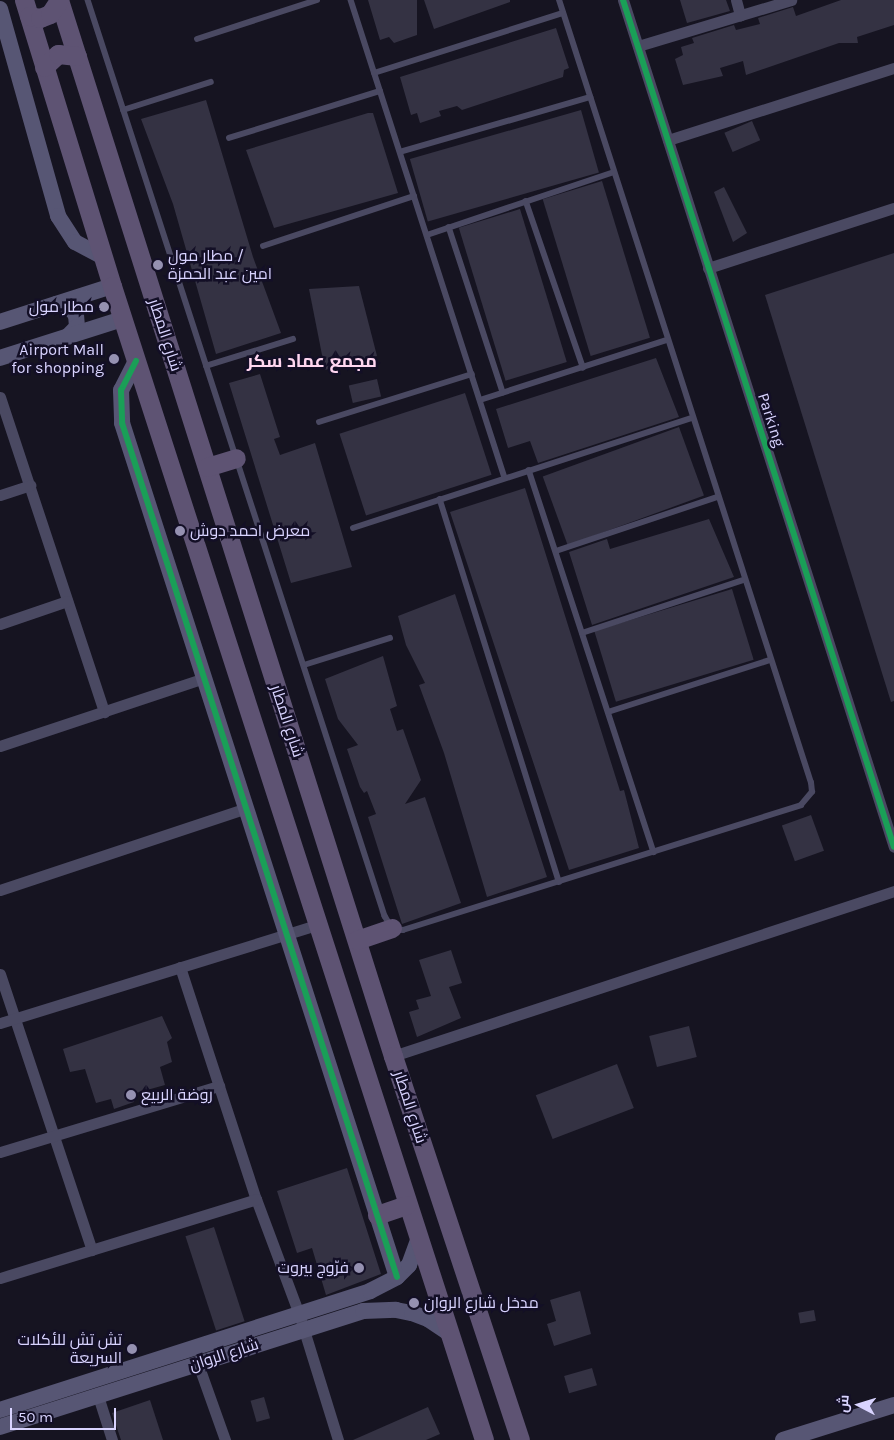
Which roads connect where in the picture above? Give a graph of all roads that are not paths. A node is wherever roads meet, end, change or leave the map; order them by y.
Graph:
1 (59, 0) edge
2 (88, 0) edge
3 (317, 0) edge
4 (351, 0) edge
5 (559, 0) edge
6 (623, 0) edge
7 (736, 0) edge
8 (791, 0) edge
9 (27, 8) edge
10 (0, 9) edge
11 (563, 14) junction
12 (740, 15) junction
13 (4, 34) edge
14 (197, 39) dead end
15 (638, 46) junction
16 (77, 56) junction
17 (44, 67) junction
18 (894, 68) edge
19 (374, 73) junction
20 (211, 82) dead end
21 (380, 91) junction
22 (590, 96) junction
23 (123, 110) junction
24 (229, 138) dead end
25 (668, 140) junction
26 (400, 152) junction
27 (614, 172) junction
28 (414, 196) junction
29 (526, 201) junction
30 (894, 208) edge
31 (449, 227) junction
32 (427, 235) junction
33 (263, 246) dead end
34 (103, 257) junction
35 (708, 268) junction
36 (112, 286) junction
37 (56, 304) junction
38 (122, 319) junction
39 (0, 322) edge
40 (66, 338) junction
41 (293, 339) dead end
42 (667, 340) junction
43 (0, 358) edge
44 (136, 361) junction
45 (206, 366) junction
46 (583, 367) junction
47 (472, 374) junction
48 (504, 392) junction
49 (0, 397) edge
50 (480, 400) junction
51 (692, 418) junction
52 (319, 422) dead end
53 (236, 458) junction
54 (207, 467) junction
55 (529, 470) junction
56 (505, 478) junction
57 (30, 485) junction
58 (0, 495) edge
59 (717, 497) junction
60 (440, 500) junction
61 (353, 528) dead end
62 (556, 551) junction
63 (744, 580) junction
64 (67, 600) junction
65 (0, 624) edge
66 (582, 633) junction
67 (390, 638) dead end
68 (770, 660) junction
69 (304, 665) junction
70 (204, 678) junction
71 (104, 712) junction
72 (608, 712) junction
73 (0, 746) edge
74 (247, 808) junction
75 (894, 847) edge
76 (654, 852) junction
77 (559, 882) junction
78 (0, 890) edge
79 (894, 891) edge
80 (317, 925) junction
81 (392, 928) junction
82 (287, 934) junction
83 (356, 940) junction
84 (180, 967) junction
85 (0, 974) edge
86 (15, 1018) junction
87 (0, 1023) edge
88 (393, 1056) junction
89 (219, 1086) junction
90 (54, 1135) junction
91 (0, 1152) edge
92 (256, 1199) junction
93 (406, 1205) junction
94 (377, 1215) junction
95 (418, 1240) junction
96 (92, 1250) junction
97 (397, 1277) junction
98 (0, 1278) edge
99 (299, 1314) junction
100 (304, 1330) junction
101 (447, 1332) junction
102 (198, 1364) junction
103 (98, 1396) junction
104 (894, 1405) edge
105 (0, 1410) edge
106 (0, 1427) edge
107 (112, 1440) edge
108 (225, 1440) edge
109 (338, 1440) edge
110 (484, 1440) edge
111 (520, 1440) edge
112 (783, 1440) edge

1 - 9 main road
1 - 16 main road, شارع المطار
2 - 23 lane
3 - 14 lane
4 - 19 lane
5 - 11 lane
6 - 15 street, Parking
7 - 12 street
8 - 12 street
9 - 17 main road, شارع المطار
10 - 13 street
11 - 19 lane
11 - 22 lane
12 - 15 street
13 - 34 street
15 - 25 street, Parking
16 - 17 main road
16 - 54 main road, شارع المطار
17 - 34 main road, شارع المطار
18 - 25 street
19 - 21 lane
20 - 23 lane
21 - 24 lane
21 - 26 lane
22 - 26 lane
22 - 27 lane
23 - 45 lane
25 - 35 street, Parking
26 - 28 lane
27 - 29 lane
27 - 42 lane
28 - 32 lane
28 - 33 lane
29 - 31 lane
29 - 46 lane
30 - 35 street
31 - 32 lane
31 - 48 lane
32 - 47 lane
34 - 36 main road, شارع المطار
35 - 75 street, Parking
36 - 37 street
36 - 38 main road, شارع المطار
37 - 39 street
37 - 40 street
38 - 40 street
38 - 44 main road, شارع المطار
40 - 43 street
41 - 45 lane
42 - 46 lane
42 - 51 lane
44 - 70 street
44 - 80 main road, شارع المطار
45 - 53 lane
46 - 48 lane
47 - 50 lane
47 - 52 lane
48 - 50 lane
49 - 57 street
50 - 56 lane
51 - 55 lane
51 - 59 lane
53 - 54 main road
53 - 69 lane
54 - 83 main road, شارع المطار
55 - 56 lane
55 - 62 lane
56 - 60 lane
57 - 58 street
57 - 64 street
59 - 62 lane
59 - 63 lane
60 - 61 lane
60 - 77 lane
62 - 66 lane
63 - 66 lane
63 - 68 lane
64 - 65 street
64 - 71 street
66 - 72 lane
67 - 69 lane
68 - 72 lane
68 - 76 lane
69 - 81 lane
70 - 71 street
70 - 74 street
71 - 73 street
72 - 76 lane
74 - 78 street
74 - 82 street
76 - 77 lane
77 - 81 lane
79 - 88 street
80 - 82 street
80 - 93 main road, شارع المطار
81 - 83 main road
82 - 84 street
82 - 94 street
83 - 88 main road, شارع المطار
84 - 86 street
84 - 89 street
85 - 86 street
86 - 87 street
86 - 90 street
88 - 111 main road, شارع المطار
89 - 90 street
89 - 92 street
90 - 91 street
90 - 96 street
92 - 96 street
92 - 99 street
93 - 94 main road
93 - 95 main road, شارع المطار
94 - 97 street
95 - 97 street, شارع الروان
95 - 101 main road, شارع المطار
96 - 98 street
97 - 99 street, شارع الروان
99 - 100 street
99 - 105 street, شارع الروان
100 - 101 street, شارع الروان
100 - 102 street, شارع الروان
100 - 109 street
101 - 110 main road, شارع المطار
102 - 103 street, شارع الروان
102 - 108 street
103 - 106 street, شارع الروان
103 - 107 street
104 - 112 street

